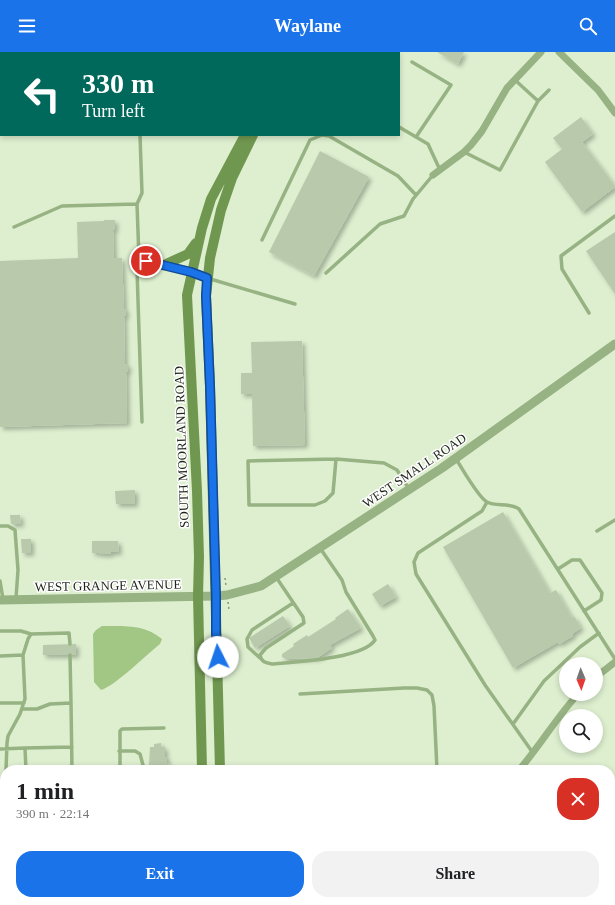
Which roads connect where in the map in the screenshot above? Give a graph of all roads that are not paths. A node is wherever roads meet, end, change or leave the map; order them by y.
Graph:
1 (541, 52) edge
2 (559, 52) edge
3 (412, 62) dead end
4 (514, 79) junction
5 (549, 90) dead end
6 (538, 101) junction
7 (614, 109) edge
8 (400, 128) edge
9 (140, 136) edge
10 (244, 136) edge
11 (253, 136) edge
12 (320, 136) edge
13 (329, 136) edge
14 (416, 137) junction
15 (464, 152) junction
16 (440, 170) junction
17 (433, 175) joint
18 (416, 195) junction
19 (137, 204) junction
20 (615, 216) edge
21 (14, 227) dead end
22 (200, 236) junction
23 (262, 240) dead end
24 (139, 259) junction
25 (164, 265) junction
26 (191, 272) junction
27 (326, 274) dead end
28 (207, 278) junction
29 (295, 304) dead end
30 (589, 313) dead end
31 (615, 344) edge
32 (142, 422) dead end
33 (456, 458) junction
34 (336, 459) junction
35 (410, 490) junction
36 (487, 502) junction
37 (615, 520) edge
38 (0, 526) edge
39 (597, 531) dead end
40 (320, 548) junction
41 (558, 569) junction
42 (276, 577) junction
43 (0, 582) edge
44 (198, 596) junction
45 (216, 596) junction
46 (16, 599) junction
47 (1, 600) edge
48 (293, 603) junction
49 (584, 611) junction
50 (0, 631) edge
51 (598, 633) junction
52 (31, 634) junction
53 (70, 644) dead end
54 (70, 655) dead end
55 (0, 656) edge
56 (23, 656) junction
57 (260, 658) junction
58 (615, 658) edge
59 (615, 662) edge
60 (603, 671) edge
61 (300, 694) dead end
62 (572, 701) edge
63 (0, 703) edge
64 (24, 703) junction
65 (71, 703) junction
66 (22, 709) junction
67 (513, 724) junction
68 (164, 728) dead end
69 (72, 747) junction
70 (26, 748) junction
71 (0, 749) edge
72 (6, 749) junction
73 (120, 751) junction
74 (533, 753) junction
75 (6, 765) edge
76 (26, 765) edge
77 (72, 765) edge
78 (120, 765) edge
79 (143, 765) dead end
80 (202, 765) edge
81 (220, 765) edge
82 (437, 765) edge
83 (524, 765) edge

1 - 4 street
2 - 7 street
3 - 14 lane
4 - 6 lane
4 - 15 street
5 - 6 lane
6 - 15 lane
8 - 14 lane
9 - 19 lane
10 - 22 main road, SOUTH MOORLAND ROAD
11 - 28 main road
12 - 23 lane
13 - 18 lane
14 - 16 lane
15 - 16 street
16 - 17 street
17 - 18 lane
18 - 27 lane
19 - 21 lane
19 - 24 lane
20 - 30 lane
22 - 25 main road
22 - 26 main road, SOUTH MOORLAND ROAD
24 - 25 lane
24 - 32 lane
25 - 26 lane
26 - 28 lane
26 - 44 main road, SOUTH MOORLAND ROAD
28 - 29 lane
28 - 45 main road
31 - 33 street, WEST SMALL ROAD
33 - 35 street, WEST SMALL ROAD
33 - 36 lane
34 - 34 lane
34 - 35 lane
35 - 40 street, WEST SMALL ROAD
36 - 41 lane
36 - 67 lane
37 - 39 lane
38 - 46 lane
40 - 42 street, WEST SMALL ROAD
40 - 57 lane
41 - 49 lane
41 - 49 lane
42 - 45 street, WEST SMALL ROAD
42 - 48 lane
43 - 47 lane
44 - 45 street, WEST GRANGE AVENUE
44 - 46 street, WEST GRANGE AVENUE
44 - 80 main road, SOUTH MOORLAND ROAD
45 - 81 main road
46 - 47 street, WEST GRANGE AVENUE
48 - 57 lane
48 - 57 lane
49 - 51 lane
50 - 52 lane
51 - 58 lane
51 - 67 lane
52 - 53 lane
52 - 56 lane
54 - 65 lane
55 - 56 lane
56 - 64 lane
59 - 60 street
61 - 82 lane
62 - 74 street
63 - 64 lane
64 - 66 lane
65 - 66 lane
65 - 69 lane
66 - 72 lane
67 - 74 lane
68 - 73 lane
69 - 70 lane
69 - 77 lane
70 - 72 lane
70 - 76 lane
71 - 72 lane
72 - 75 lane
73 - 78 lane
73 - 79 lane
74 - 83 street

